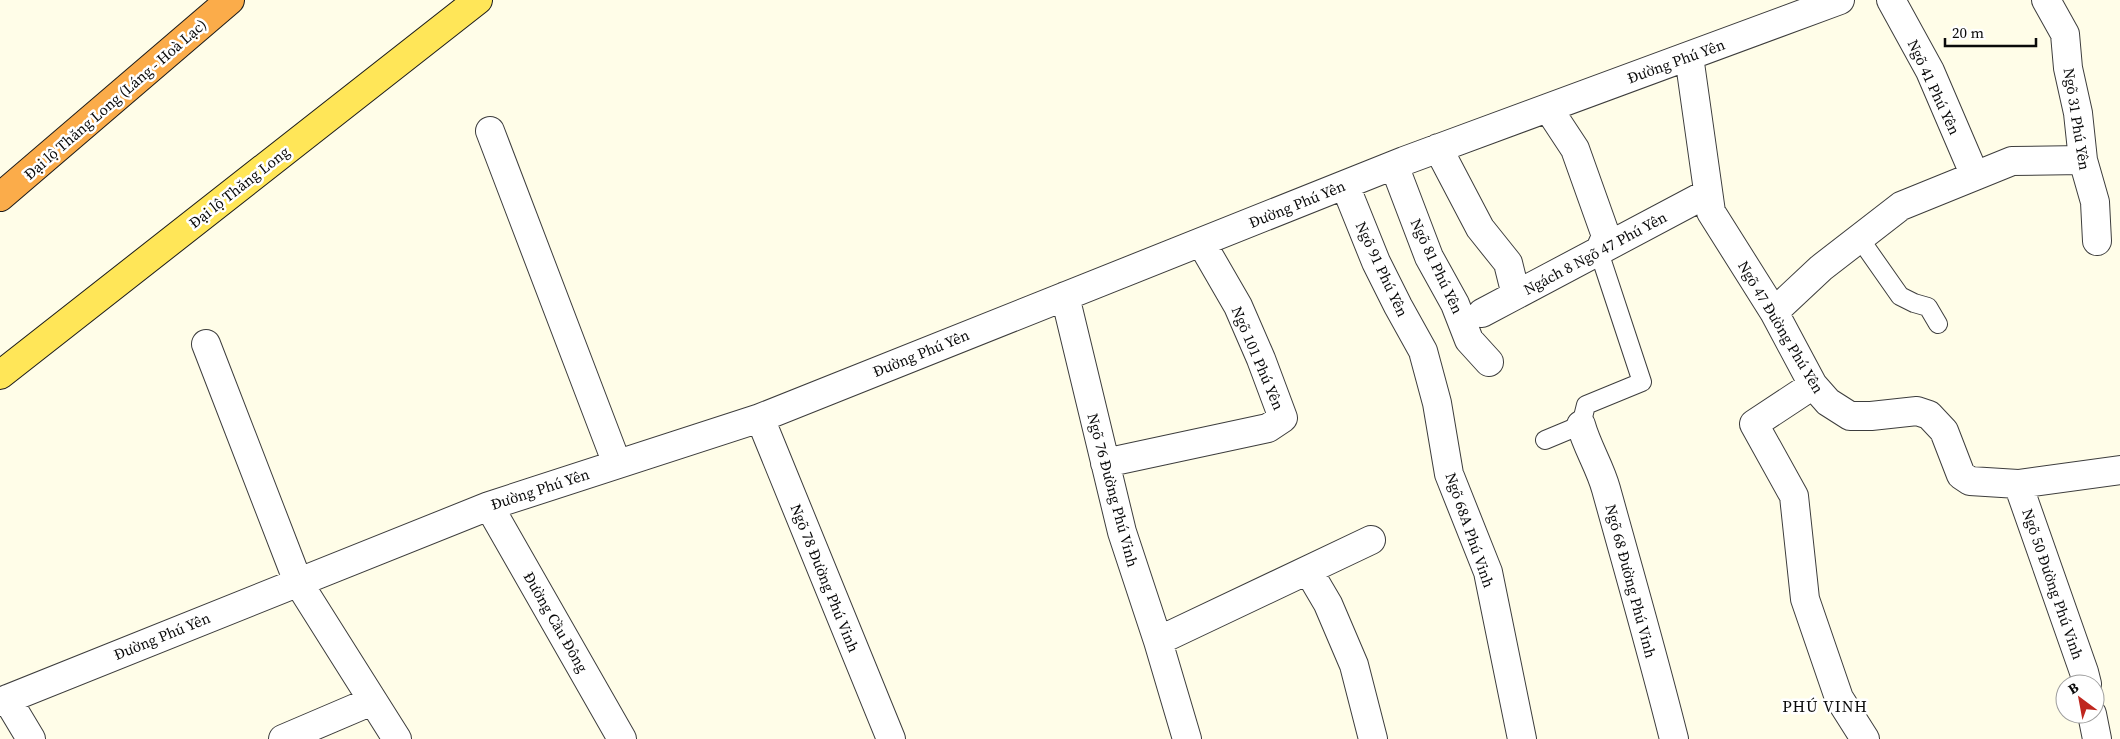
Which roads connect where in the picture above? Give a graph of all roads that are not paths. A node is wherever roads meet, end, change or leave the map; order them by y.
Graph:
1 (230, 0) edge
2 (478, 0) edge
3 (1840, 0) edge
4 (1891, 0) edge
5 (2046, 0) edge
6 (1689, 56) junction
7 (1548, 108) junction
8 (490, 131) dead end
9 (1438, 148) junction
10 (2083, 160) junction
11 (1394, 165) junction
12 (1975, 176) junction
13 (1345, 185) junction
14 (1708, 193) junction
15 (0, 198) edge
16 (1860, 239) junction
17 (2097, 241) dead end
18 (1201, 242) junction
19 (1599, 252) junction
20 (1516, 295) junction
21 (1065, 296) junction
22 (1774, 312) junction
23 (1482, 314) dead end
24 (1938, 324) dead end
25 (206, 344) dead end
26 (1423, 350) joint
27 (1489, 362) dead end
28 (0, 375) edge
29 (1813, 385) junction
30 (760, 418) junction
31 (1581, 425) junction
32 (1545, 440) dead end
33 (1105, 463) junction
34 (617, 464) junction
35 (2120, 470) edge
36 (2018, 484) junction
37 (489, 506) junction
38 (1371, 540) dead end
39 (1308, 570) junction
40 (298, 582) junction
41 (1158, 641) junction
42 (2084, 674) edge
43 (3, 700) edge
44 (372, 701) junction
45 (2094, 724) edge
46 (617, 737) edge
47 (31, 739) edge
48 (283, 739) edge
49 (397, 739) edge
50 (891, 739) edge
51 (1187, 739) edge
52 (1373, 739) edge
53 (1522, 739) edge
54 (1674, 739) edge
55 (1864, 739) edge
56 (2097, 739) edge

1 - 15 highway, Đại lộ Thăng Long (Láng - Hoà Lạc)
2 - 28 main road, Đại lộ Thăng Long
3 - 6 street, Đường Phú Yên
4 - 12 street, Ngõ 41 Phú Yên
5 - 10 street, Ngõ 31 Phú Yên
6 - 7 street, Đường Phú Yên
6 - 14 street, Ngõ 47 Đường Phú Yên
7 - 9 street, Đường Phú Yên
7 - 19 street
8 - 34 street
9 - 11 street, Đường Phú Yên
9 - 20 street
10 - 12 street
10 - 17 street, Ngõ 31 Phú Yên
11 - 13 street, Đường Phú Yên
11 - 27 street, Ngõ 81 Phú Yên
12 - 16 street
13 - 18 street, Đường Phú Yên
13 - 26 street, Ngõ 91 Phú Yên
14 - 19 street, Ngách 8 Ngõ 47 Phú Yên
14 - 22 street, Ngõ 47 Đường Phú Yên
16 - 22 street
16 - 24 lane
18 - 21 street, Đường Phú Yên
18 - 33 street, Ngõ 101 Phú Yên
19 - 20 street, Ngách 8 Ngõ 47 Phú Yên
19 - 31 lane
20 - 23 street, Ngách 8 Ngõ 47 Phú Yên
21 - 30 street, Đường Phú Yên
21 - 33 street, Ngõ 76 Đường Phú Vinh
22 - 29 street, Ngõ 47 Đường Phú Yên
25 - 40 street
26 - 53 street, Ngõ 68A Phú Vinh
29 - 36 street, Ngõ 47 Đường Phú Yên
29 - 55 street
30 - 34 street, Đường Phú Yên
30 - 50 street, Ngõ 78 Đường Phú Vinh
31 - 32 lane
31 - 54 street, Ngõ 68 Đường Phú Vinh
33 - 41 street, Ngõ 76 Đường Phú Vinh
34 - 37 street, Đường Phú Yên
35 - 36 street
36 - 42 street, Ngõ 50 Đường Phú Vinh
37 - 40 street, Đường Phú Yên
37 - 46 street, Đường Cầu Đông
38 - 39 street
39 - 41 street
39 - 52 street
40 - 43 street, Đường Phú Yên
40 - 44 street
41 - 51 street, Ngõ 76 Đường Phú Vinh
43 - 47 street
44 - 48 street
44 - 49 street
45 - 56 street

